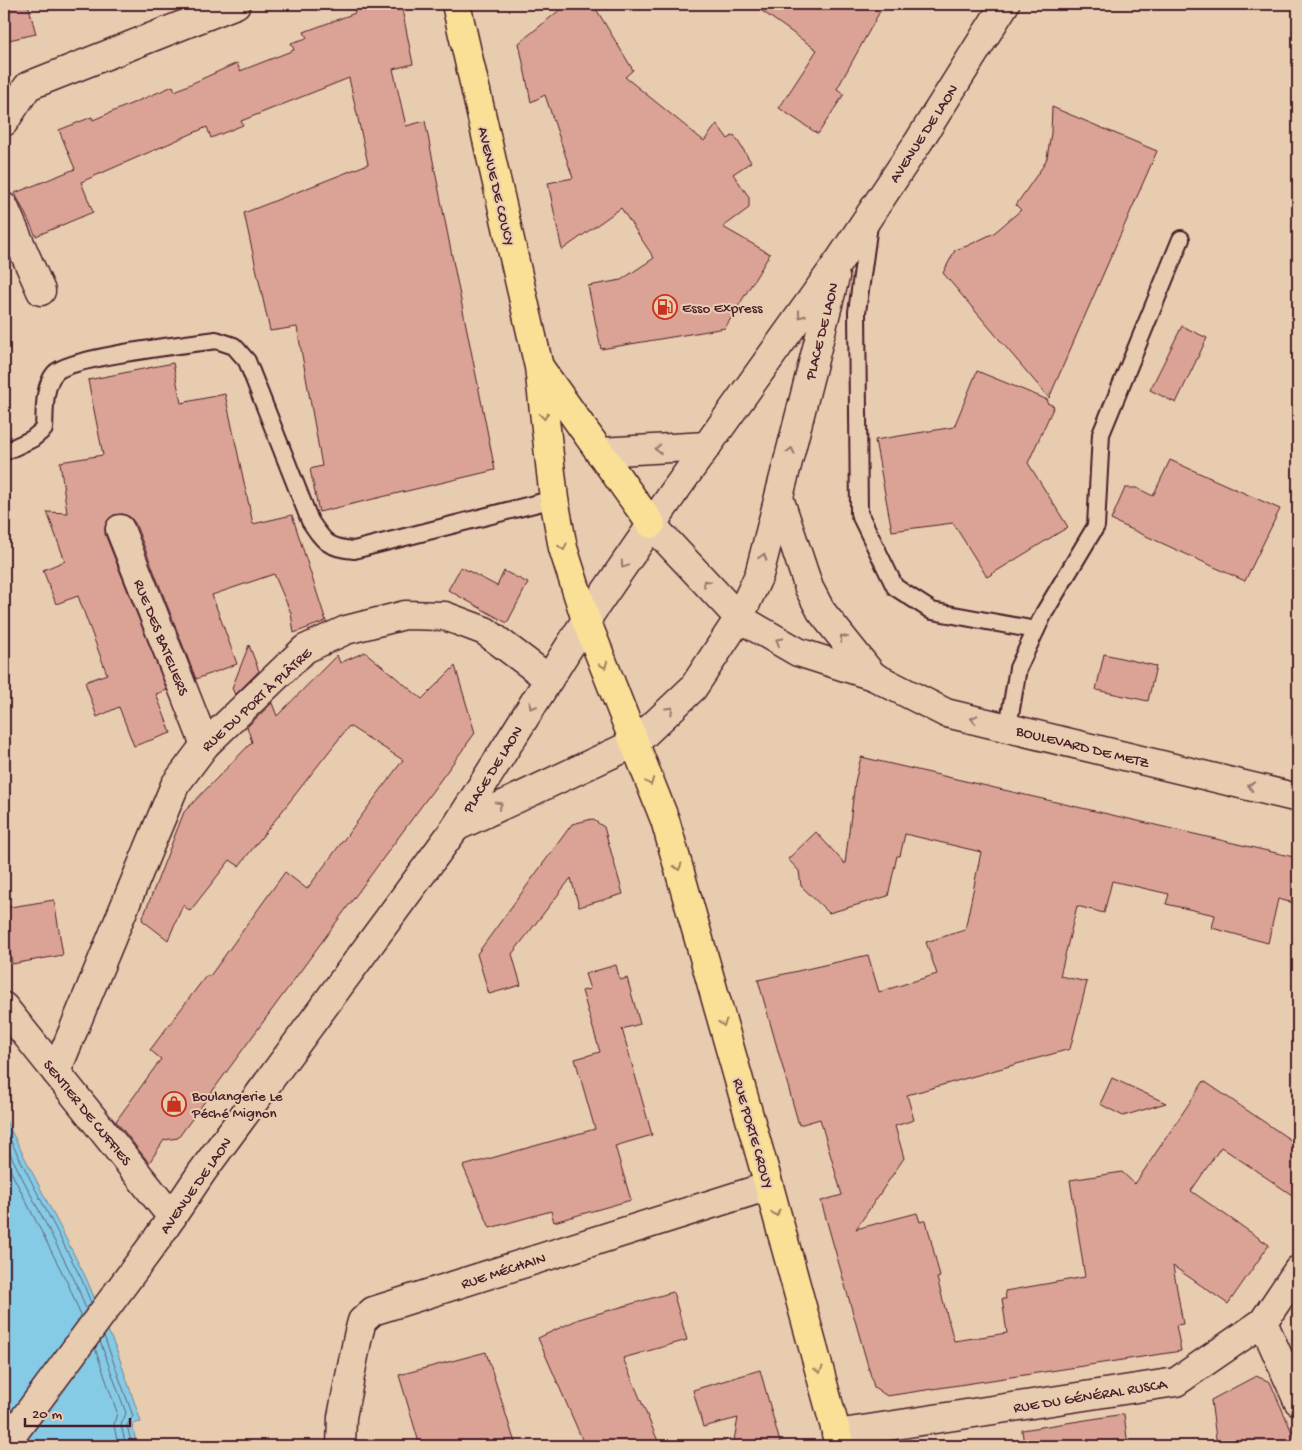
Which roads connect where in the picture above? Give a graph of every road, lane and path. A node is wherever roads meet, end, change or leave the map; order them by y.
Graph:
1 (236, 4) edge
2 (456, 4) edge
3 (1005, 4) edge
4 (4, 122) edge
5 (4, 207) edge
6 (870, 213) junction
7 (1181, 239) dead end
8 (839, 261) junction
9 (41, 290) dead end
10 (539, 367) junction
11 (707, 446) junction
12 (4, 452) edge
13 (599, 452) junction
14 (779, 498) junction
15 (554, 499) junction
16 (651, 524) junction
17 (120, 529) dead end
18 (739, 618) junction
19 (586, 620) junction
20 (1036, 630) junction
21 (873, 676) junction
22 (549, 679) junction
23 (1008, 727) junction
24 (635, 743) junction
25 (205, 745) junction
26 (1298, 798) edge
27 (456, 827) junction
28 (4, 1007) edge
29 (56, 1072) junction
30 (769, 1186) junction
31 (172, 1217) junction
32 (1298, 1270) edge
33 (1263, 1322) junction
34 (1298, 1401) edge
35 (838, 1440) edge
36 (4, 1446) edge
37 (340, 1446) edge

1 - 4 main road
2 - 10 main road, AVENUE DE COUCY
3 - 6 main road, AVENUE DE LAON
5 - 9 main road
6 - 8 main road, AVENUE DE LAON
6 - 20 lane
7 - 20 lane
8 -> 11 main road, PLACE DE LAON
14 -> 8 main road, PLACE DE LAON
10 - 13 main road
10 -> 15 main road
11 -> 13 main road
11 - 16 main road, PLACE DE LAON
12 - 15 lane
13 - 16 main road
18 -> 14 main road, PLACE DE LAON
21 -> 14 main road
15 -> 19 main road
18 -> 16 main road
16 -> 19 main road, PLACE DE LAON
17 - 25 main road, RUE DES BATELIERS
21 -> 18 main road
24 -> 18 main road, PLACE DE LAON
19 - 22 main road, PLACE DE LAON
19 -> 24 main road
20 - 23 lane
23 -> 21 main road, BOULEVARD DE METZ
22 - 25 main road, RUE DU PORT À PLÂTRE
22 -> 27 main road, PLACE DE LAON
26 -> 23 main road, BOULEVARD DE METZ
27 -> 24 main road, PLACE DE LAON
24 -> 30 main road, RUE PORTE CROUY
25 - 29 main road, RUE DU PORT À PLÂTRE
27 - 31 main road, AVENUE DE LAON
28 - 29 main road, SENTIER DE CUFFIES
29 - 31 main road, SENTIER DE CUFFIES
30 -> 35 main road, RUE PORTE CROUY
30 - 37 main road, RUE MÉCHAIN
31 - 36 main road, AVENUE DE LAON
32 - 33 main road, RUE DU GÉNÉRAL RUSCA
33 - 34 main road
33 - 35 main road, RUE DU GÉNÉRAL RUSCA

